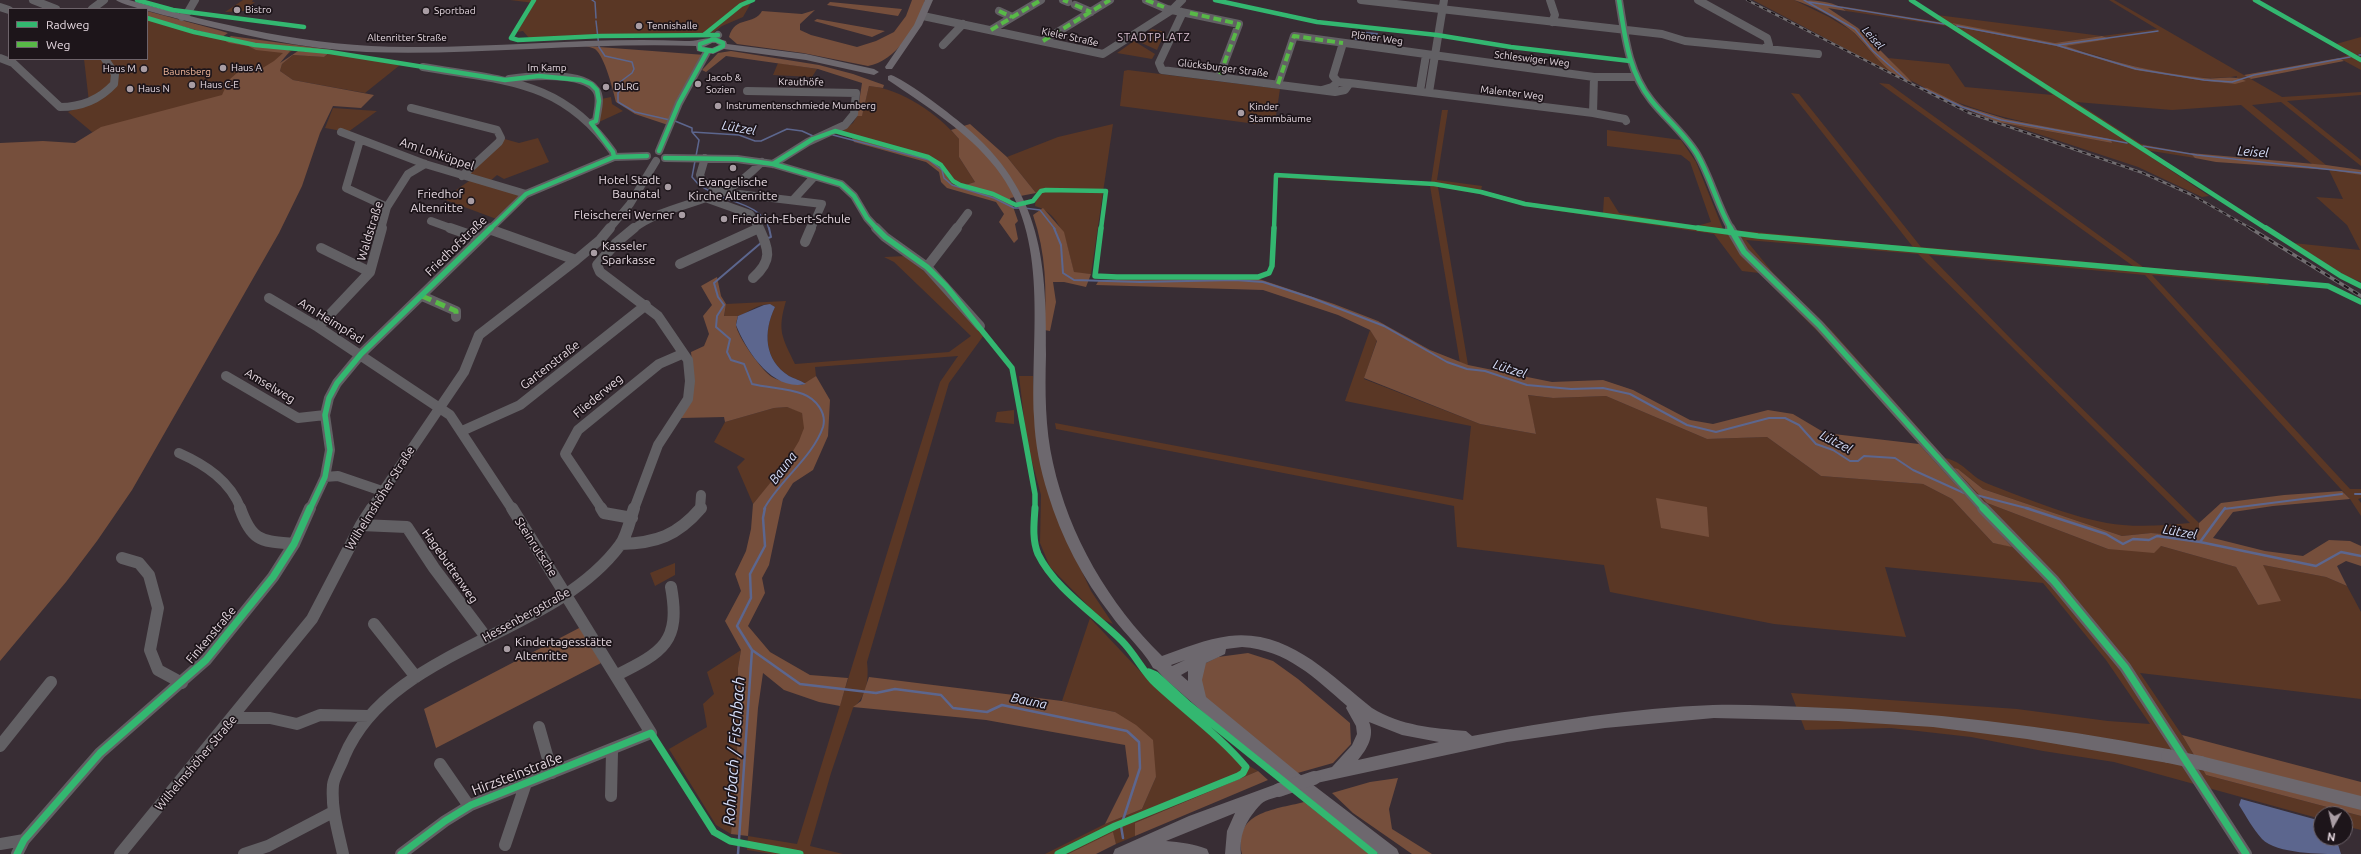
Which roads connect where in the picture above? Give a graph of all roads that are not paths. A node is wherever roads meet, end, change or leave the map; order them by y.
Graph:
1 (33, 0) edge
2 (104, 0) edge
3 (120, 0) edge
4 (195, 0) edge
5 (929, 0) edge
6 (1041, 0) edge
7 (1110, 0) edge
8 (1146, 0) edge
9 (1182, 0) edge
10 (1361, 0) edge
11 (1444, 0) edge
12 (1550, 0) edge
13 (1619, 0) edge
14 (1698, 0) edge
15 (1069, 2) edge
16 (53, 8) edge
17 (93, 8) edge
18 (1442, 9) junction
19 (1172, 10) junction
20 (999, 12) dead end
21 (1091, 12) junction
22 (1181, 12) junction
23 (182, 16) junction
24 (923, 16) junction
25 (1012, 17) junction
26 (1552, 22) junction
27 (963, 24) junction
28 (991, 30) junction
29 (1624, 30) junction
30 (1043, 41) junction
31 (1343, 43) junction
32 (700, 44) junction
33 (943, 45) dead end
34 (723, 46) junction
35 (1765, 48) junction
36 (707, 52) junction
37 (1818, 54) dead end
38 (1426, 55) junction
39 (1435, 57) junction
40 (0, 58) edge
41 (106, 60) edge
42 (423, 67) dead end
43 (889, 68) junction
44 (874, 72) junction
45 (1220, 77) junction
46 (1594, 77) junction
47 (1636, 77) junction
48 (891, 78) junction
49 (505, 80) junction
50 (1338, 82) junction
51 (1350, 83) junction
52 (1278, 84) junction
53 (1322, 90) junction
54 (747, 91) dead end
55 (1420, 91) junction
56 (1429, 92) junction
57 (410, 108) dead end
58 (1593, 113) junction
59 (1626, 121) dead end
60 (591, 123) junction
61 (341, 132) dead end
62 (360, 140) junction
63 (659, 151) junction
64 (614, 157) junction
65 (656, 158) junction
66 (699, 159) junction
67 (762, 162) junction
68 (425, 164) junction
69 (773, 164) junction
70 (462, 176) junction
71 (814, 177) junction
72 (526, 194) junction
73 (715, 195) junction
74 (793, 200) junction
75 (388, 207) junction
76 (968, 213) dead end
77 (431, 221) dead end
78 (759, 228) junction
79 (489, 229) junction
80 (479, 238) junction
81 (600, 240) junction
82 (805, 242) dead end
83 (614, 244) junction
84 (322, 248) dead end
85 (576, 260) junction
86 (680, 264) dead end
87 (927, 267) junction
88 (370, 272) junction
89 (753, 278) dead end
90 (422, 296) junction
91 (269, 298) dead end
92 (646, 305) junction
93 (456, 317) dead end
94 (318, 326) junction
95 (980, 326) dead end
96 (361, 354) junction
97 (682, 354) junction
98 (226, 376) dead end
99 (337, 383) joint
100 (438, 408) junction
101 (325, 415) junction
102 (462, 432) junction
103 (179, 453) dead end
104 (325, 477) junction
105 (382, 491) junction
106 (702, 495) dead end
107 (632, 518) junction
108 (361, 525) junction
109 (294, 544) junction
110 (621, 544) junction
111 (122, 558) dead end
112 (671, 586) dead end
113 (567, 594) junction
114 (374, 624) dead end
115 (486, 637) junction
116 (1201, 658) junction
117 (1158, 664) junction
118 (1169, 674) junction
119 (617, 675) junction
120 (416, 677) junction
121 (51, 682) dead end
122 (182, 683) junction
123 (1201, 705) junction
124 (369, 716) junction
125 (233, 718) junction
126 (539, 727) dead end
127 (651, 733) joint
128 (1480, 739) junction
129 (0, 746) edge
130 (612, 752) junction
131 (440, 764) dead end
132 (552, 773) junction
133 (1336, 773) junction
134 (526, 782) junction
135 (610, 796) dead end
136 (1256, 800) junction
137 (2361, 803) edge
138 (469, 806) junction
139 (333, 812) junction
140 (24, 840) junction
141 (0, 844) edge
142 (505, 845) dead end
143 (1127, 851) edge
144 (17, 854) edge
145 (120, 854) edge
146 (244, 854) edge
147 (343, 854) edge
148 (401, 854) edge
149 (1201, 854) edge
150 (1233, 854) edge
151 (1391, 854) edge
152 (2246, 854) edge

1 - 16 street
2 - 17 street
3 - 23 main road, Altenritter Straße
4 - 23 street
5 - 24 main road
6 - 25 street
7 - 21 street
8 - 19 street
9 - 19 street, Kieler Straße
10 - 18 street
11 - 18 street
12 - 26 street
13 - 29 street
14 - 35 street
15 - 21 street
18 - 26 street
18 - 39 street
19 - 22 street
19 - 30 street, Kieler Straße
20 - 25 street
21 - 30 street
22 - 45 street
22 - 45 street, Glücksburger Straße
23 - 32 main road, Altenritter Straße
24 - 27 street, Kieler Straße
24 - 43 main road
25 - 28 street
26 - 29 street
27 - 28 street, Kieler Straße
27 - 33 street
28 - 30 street, Kieler Straße
29 - 35 street
29 - 47 street
31 - 38 street, Plöner Weg
31 - 50 street, Plöner Weg
31 - 52 street
32 - 34 main road, Altenritter Straße
32 - 36 main road
34 - 36 main road
34 - 44 main road
35 - 37 street
36 - 63 street
38 - 39 street, Schleswiger Weg
38 - 55 street
39 - 46 street, Schleswiger Weg
39 - 56 street
40 - 41 street
42 - 49 street
43 - 44 main road
43 - 48 main road
44 - 48 main road
45 - 52 street, Glücksburger Straße
46 - 47 street, Schleswiger Weg
46 - 58 street
47 - 152 street
48 - 117 main road
49 - 60 street
49 - 60 street, Im Kamp
50 - 51 street
50 - 53 street
51 - 53 street, Glücksburger Straße
51 - 55 street
52 - 53 street, Glücksburger Straße
54 - 69 street, Krauthöfe
55 - 56 street
56 - 58 street, Malenter Weg
57 - 70 street
58 - 59 street, Malenter Weg
60 - 64 street
61 - 62 street, Am Lohküppel
62 - 68 street, Am Lohküppel
62 - 75 street
63 - 65 street
63 - 65 street
64 - 65 street
64 - 72 street, Friedhofstraße
65 - 66 street
65 - 81 street, Wilhelmshöher Straße
66 - 67 street
66 - 73 street
67 - 69 street
67 - 73 street
68 - 70 street, Am Lohküppel
68 - 75 street, Waldstraße
69 - 71 street
70 - 72 street, Am Lohküppel
71 - 74 street
71 - 87 street
72 - 79 street, Friedhofstraße
73 - 74 street
73 - 78 street
73 - 83 street
74 - 82 street
75 - 88 street, Waldstraße
76 - 87 street
77 - 80 street, Friedhofstraße
78 - 86 street
78 - 89 street
79 - 80 street, Friedhofstraße
79 - 85 street
80 - 90 street, Friedhofstraße
81 - 83 street
81 - 85 street, Wilhelmshöher Straße
83 - 92 street, Hessenbergstraße
84 - 88 street, Waldstraße
85 - 100 street, Wilhelmshöher Straße
87 - 95 street
88 - 94 street, Waldstraße
90 - 93 street
90 - 96 street, Friedhofstraße
91 - 94 street, Am Heimpfad
92 - 97 street, Hessenbergstraße
92 - 102 street, Gartenstraße
94 - 96 street, Am Heimpfad
96 - 99 street, Friedhofstraße
96 - 100 street, Am Heimpfad
97 - 107 street, Hessenbergstraße
97 - 107 street, Fliederweg
98 - 101 street, Amselweg
99 - 101 street, Finkenstraße
100 - 102 street, Steinrutsche
100 - 105 street, Wilhelmshöher Straße
101 - 104 street, Finkenstraße
102 - 113 street, Steinrutsche
103 - 109 street
104 - 105 street
104 - 109 street, Finkenstraße
105 - 108 street, Wilhelmshöher Straße
106 - 110 street
107 - 110 street, Hessenbergstraße
108 - 115 street, Hagebuttenweg
108 - 125 street, Wilhelmshöher Straße
109 - 122 street, Finkenstraße
110 - 113 street, Hessenbergstraße
111 - 122 street
112 - 119 street
113 - 115 street, Hessenbergstraße
113 - 119 street, Steinrutsche
114 - 120 street
115 - 120 street, Hessenbergstraße
116 - 118 main road
116 - 123 main road
116 - 133 main road
117 - 118 main road
117 - 128 main road
118 - 123 main road
119 - 127 street, Steinrutsche
120 - 124 street, Hessenbergstraße
121 - 129 street
122 - 140 street, Finkenstraße
123 - 151 main road
124 - 125 street
124 - 139 street, Hessenbergstraße
125 - 145 street, Wilhelmshöher Straße
126 - 132 street, Hirzsteinstraße
127 - 130 street, Hirzsteinstraße
128 - 133 main road
128 - 137 main road, bridge
130 - 132 street, Hirzsteinstraße
130 - 135 street
131 - 138 street, Hirzsteinstraße
132 - 134 street, Hirzsteinstraße
133 - 136 main road, bridge
134 - 138 street, Hirzsteinstraße
134 - 142 street, Hirzsteinstraße
136 - 143 main road
136 - 150 main road
138 - 148 street, Hirzsteinstraße
139 - 146 street
139 - 147 street, Hessenbergstraße
140 - 141 street
140 - 144 street, Finkenstraße
143 - 149 main road

